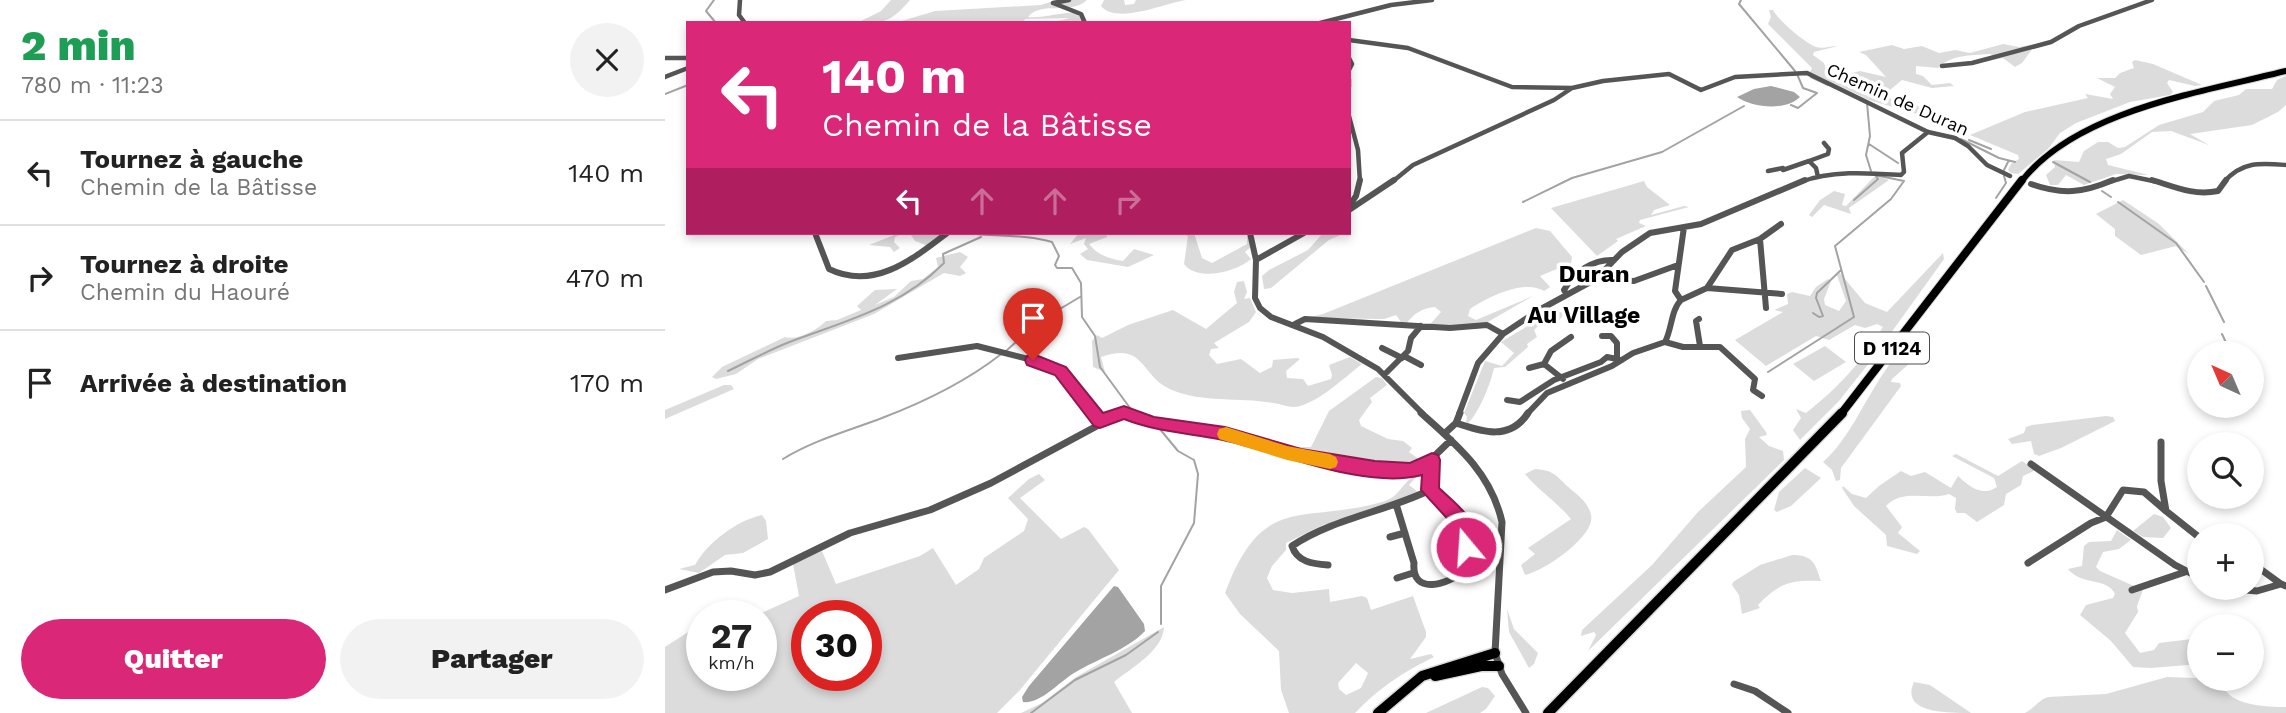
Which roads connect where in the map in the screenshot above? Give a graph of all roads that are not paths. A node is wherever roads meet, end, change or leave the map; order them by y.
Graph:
1 (740, 0) edge
2 (1069, 0) edge
3 (1432, 0) edge
4 (2152, 0) edge
5 (743, 21) edge
6 (1084, 21) edge
7 (1327, 21) edge
8 (1351, 40) edge
9 (665, 58) edge
10 (686, 58) edge
11 (1942, 66) dead end
12 (686, 69) edge
13 (2286, 71) edge
14 (665, 77) edge
15 (1573, 88) junction
16 (1351, 123) edge
17 (1928, 132) junction
18 (1823, 143) dead end
19 (1809, 161) junction
20 (2286, 165) edge
21 (1768, 171) dead end
22 (2010, 176) dead end
23 (1818, 177) junction
24 (2031, 184) dead end
25 (1351, 205) edge
26 (1351, 207) edge
27 (1780, 224) dead end
28 (1684, 227) junction
29 (816, 235) edge
30 (944, 235) edge
31 (1250, 235) edge
32 (1300, 235) edge
33 (1760, 239) junction
34 (1256, 260) junction
35 (1615, 260) junction
36 (1678, 265) junction
37 (1596, 279) junction
38 (1707, 288) junction
39 (1765, 291) junction
40 (1782, 294) dead end
41 (1567, 295) junction
42 (1681, 300) junction
43 (1766, 308) dead end
44 (1699, 319) dead end
45 (1295, 324) junction
46 (1421, 326) junction
47 (1503, 334) junction
48 (1602, 335) dead end
49 (1571, 337) dead end
50 (1665, 342) junction
51 (1700, 346) junction
52 (1382, 348) dead end
53 (1403, 357) junction
54 (898, 358) dead end
55 (1620, 359) junction
56 (1545, 364) junction
57 (1420, 365) dead end
58 (1529, 368) dead end
59 (1385, 374) junction
60 (1562, 377) junction
61 (1566, 384) junction
62 (1762, 396) dead end
63 (1507, 400) dead end
64 (1100, 422) junction
65 (1456, 423) junction
66 (1444, 434) junction
67 (1451, 440) junction
68 (2161, 442) dead end
69 (1432, 460) junction
70 (2032, 464) dead end
71 (1430, 490) junction
72 (1396, 504) junction
73 (2166, 511) junction
74 (2106, 517) junction
75 (2187, 528) edge
76 (1405, 533) junction
77 (1390, 537) dead end
78 (2028, 563) dead end
79 (1328, 565) dead end
80 (2185, 572) joint
81 (2264, 572) edge
82 (1413, 573) junction
83 (1397, 578) dead end
84 (2283, 585) edge
85 (2264, 589) edge
86 (665, 590) edge
87 (2132, 590) dead end
88 (1495, 653) junction
89 (1499, 666) junction
90 (1734, 684) dead end
91 (1378, 713) edge
92 (1387, 713) edge
93 (1526, 713) edge
94 (1548, 713) edge
95 (1788, 713) edge

1 - 5 street
2 - 6 street
3 - 7 street
4 - 11 street
8 - 15 street
9 - 10 street
12 - 14 street
13 - 94 highway, D 1124
15 - 17 street, Chemin de Duran
15 - 26 street
16 - 25 street
17 - 22 street, Chemin de Duran
17 - 23 street
18 - 19 street
19 - 21 street
19 - 23 street
20 - 24 street
23 - 28 street
27 - 33 street
28 - 35 street
28 - 36 street
29 - 30 street
31 - 34 street
32 - 34 street
33 - 38 street
33 - 39 street
34 - 45 street
35 - 37 street
35 - 41 street
36 - 37 street
36 - 42 street
37 - 41 street
38 - 39 street
38 - 42 street
39 - 40 street
39 - 43 street
41 - 47 street
42 - 50 street
44 - 51 street
45 - 46 street
45 - 59 street
46 - 47 street
46 - 53 street
47 - 65 street
48 - 55 street
49 - 56 street
50 - 51 street
50 - 55 street
51 - 62 street
52 - 53 street
53 - 57 street
53 - 59 street
54 - 64 street
55 - 60 street
55 - 61 street
56 - 58 street
56 - 60 street
59 - 66 street
60 - 61 street
60 - 63 street
61 - 65 street
64 - 69 street
64 - 86 street
65 - 66 street
66 - 67 street
67 - 69 street
67 - 88 street
68 - 73 street
69 - 71 street
70 - 74 street
71 - 72 street
71 - 82 street
72 - 76 street
72 - 79 street
73 - 74 street
73 - 75 street
74 - 78 street
74 - 80 street
76 - 77 street
76 - 82 street
80 - 87 street
81 - 84 street
82 - 83 street
84 - 85 street
88 - 89 street
88 - 91 highway
89 - 92 highway
89 - 93 street
90 - 95 street

